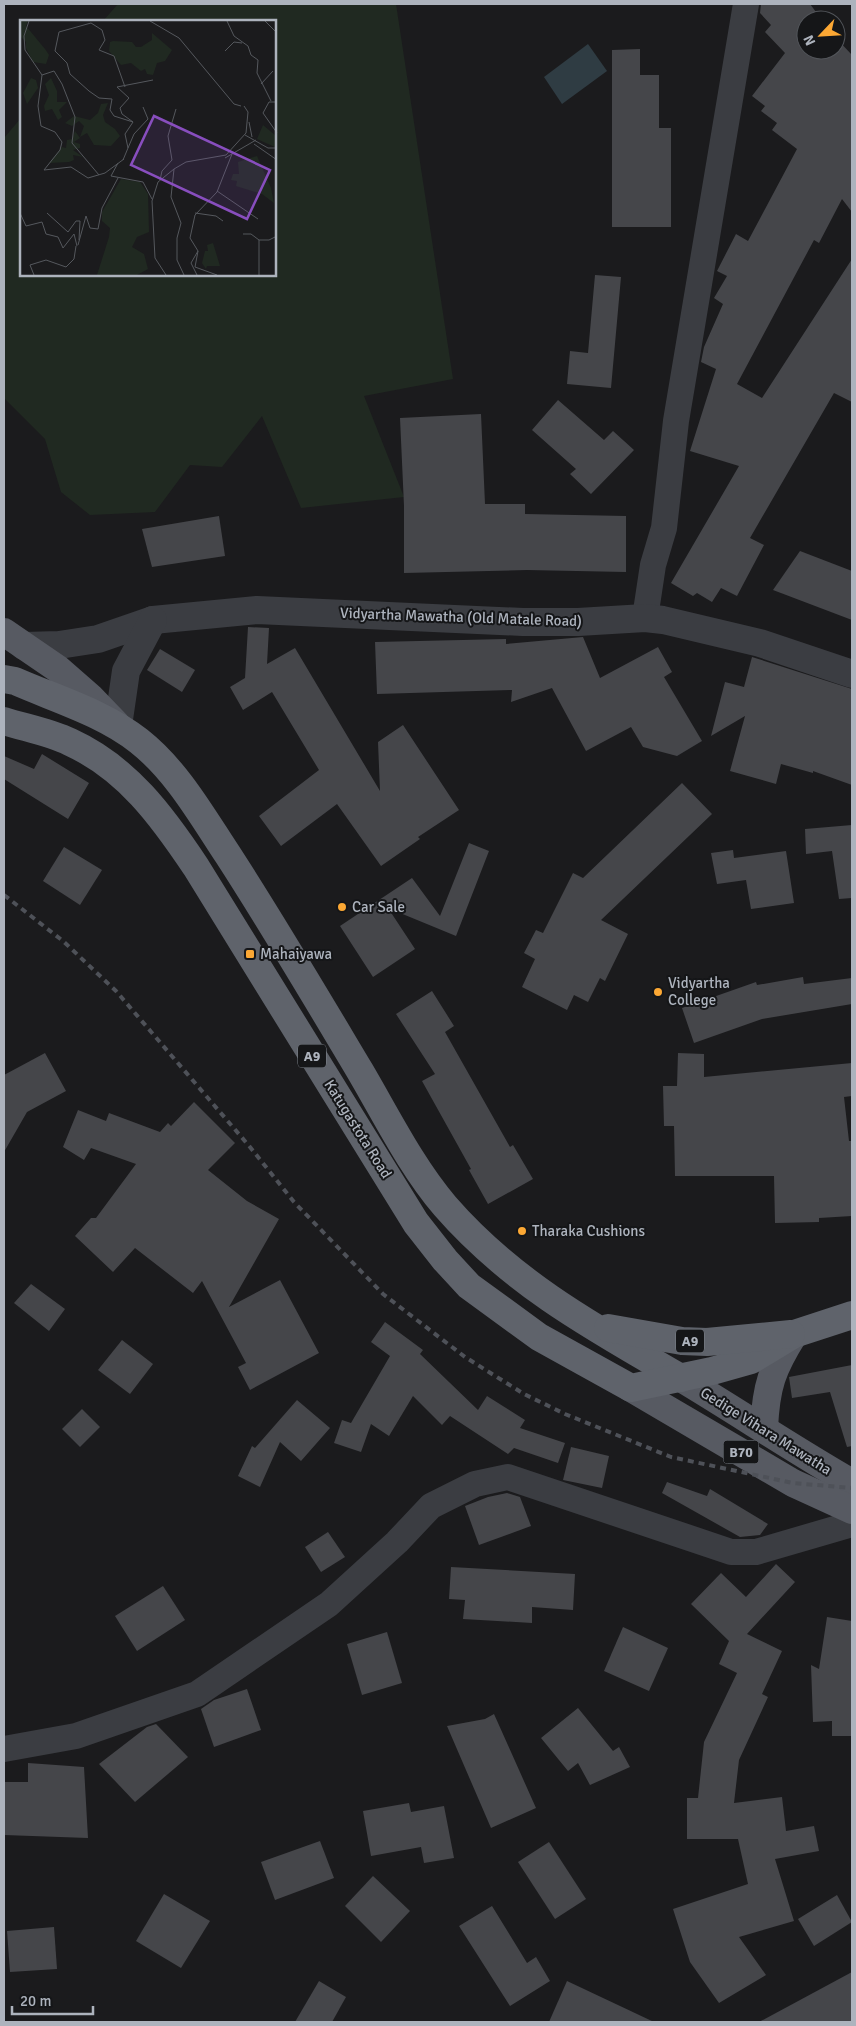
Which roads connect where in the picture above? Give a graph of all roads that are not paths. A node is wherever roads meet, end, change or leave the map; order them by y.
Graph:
1 (746, 4) edge
2 (645, 618) junction
3 (153, 620) junction
4 (14, 639) edge
5 (852, 674) edge
6 (4, 679) edge
7 (4, 722) edge
8 (118, 726) junction
9 (852, 1314) edge
10 (587, 1325) junction
11 (794, 1334) junction
12 (681, 1378) junction
13 (631, 1388) junction
14 (764, 1428) junction
15 (852, 1483) edge
16 (852, 1510) edge
17 (852, 1524) edge
18 (4, 1749) edge

1 - 2 street
2 - 3 street, Vidyartha Mawatha (Old Matale Road)
2 - 5 street, Vidyartha Mawatha (Old Matale Road)
3 - 4 street, Vidyartha Mawatha (Old Matale Road)
3 - 8 street
4 - 8 main road
6 - 8 highway, Katugastota Road / A9
7 - 13 highway, Katugastota Road / A9
8 - 10 highway, Katugastota Road / A9
9 - 11 highway, Katugastota Road / A9
10 - 11 highway, Katugastota Road / A9
10 - 12 highway
11 - 12 highway, Katugastota Road / A9
11 - 14 main road
12 - 13 highway, Katugastota Road / A9
12 - 14 main road, Gedige Vihara Mawatha / B70
13 - 16 main road, Gedige Vihara Mawatha / B70
14 - 15 main road, Gedige Vihara Mawatha / B70
17 - 18 street

